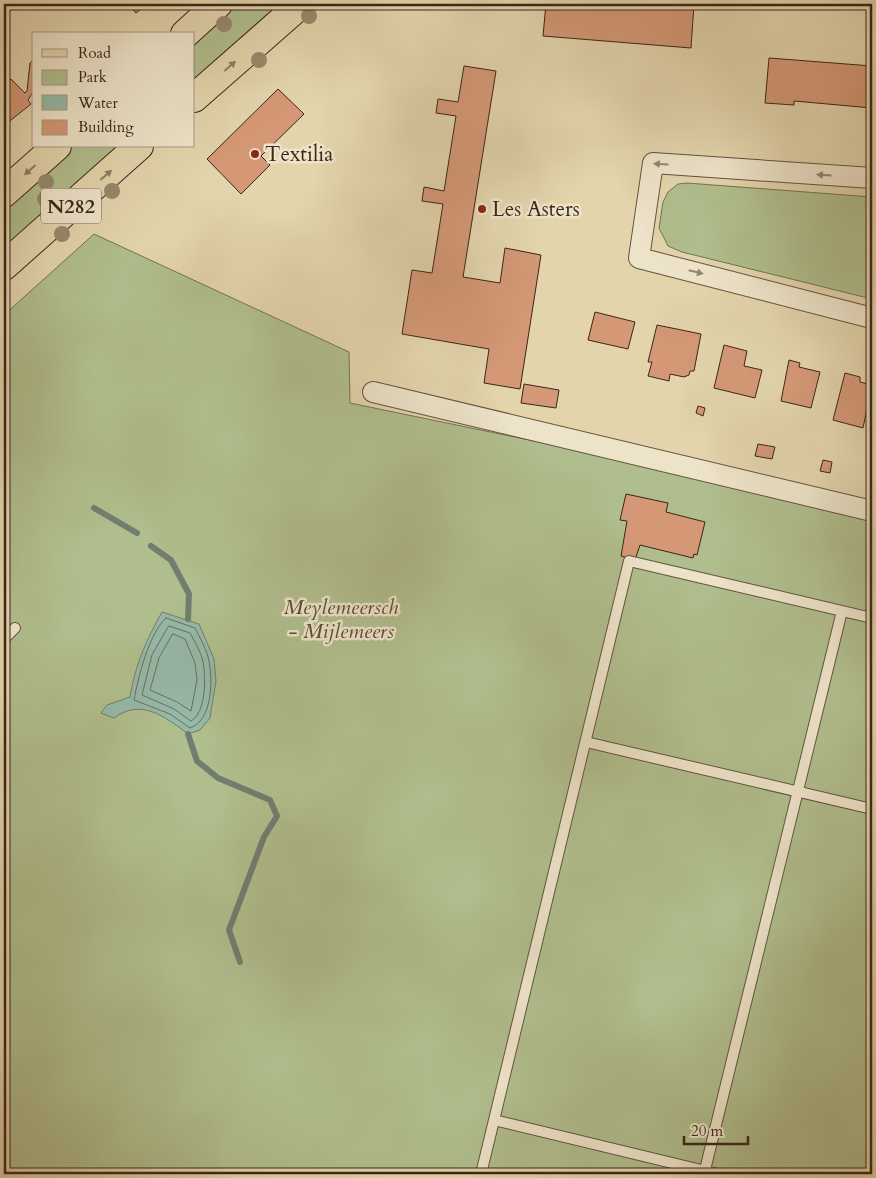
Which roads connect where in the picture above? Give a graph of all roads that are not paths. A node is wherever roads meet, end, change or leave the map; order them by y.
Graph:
1 (218, 4) edge
2 (301, 4) edge
3 (187, 32) edge
4 (195, 97) edge
5 (55, 148) edge
6 (137, 148) edge
7 (872, 178) edge
8 (4, 193) edge
9 (4, 266) edge
10 (872, 318) edge
11 (374, 392) dead end
12 (872, 511) edge
13 (842, 611) junction
14 (872, 618) edge
15 (15, 628) dead end
16 (4, 639) edge
17 (586, 742) junction
18 (797, 792) junction
19 (872, 809) edge
20 (494, 1120) junction
21 (705, 1173) edge
22 (481, 1174) edge
23 (718, 1174) edge

1 - 3 main road
4 -> 2 main road
5 -> 8 main road, N282
9 -> 6 main road, N282
7 -> 10 street
11 - 12 street
13 - 14 lane
13 - 17 lane
13 - 18 lane
15 - 16 lane
17 - 18 lane
17 - 20 lane
18 - 19 lane
18 - 21 lane
20 - 21 lane
20 - 22 lane
21 - 23 lane

